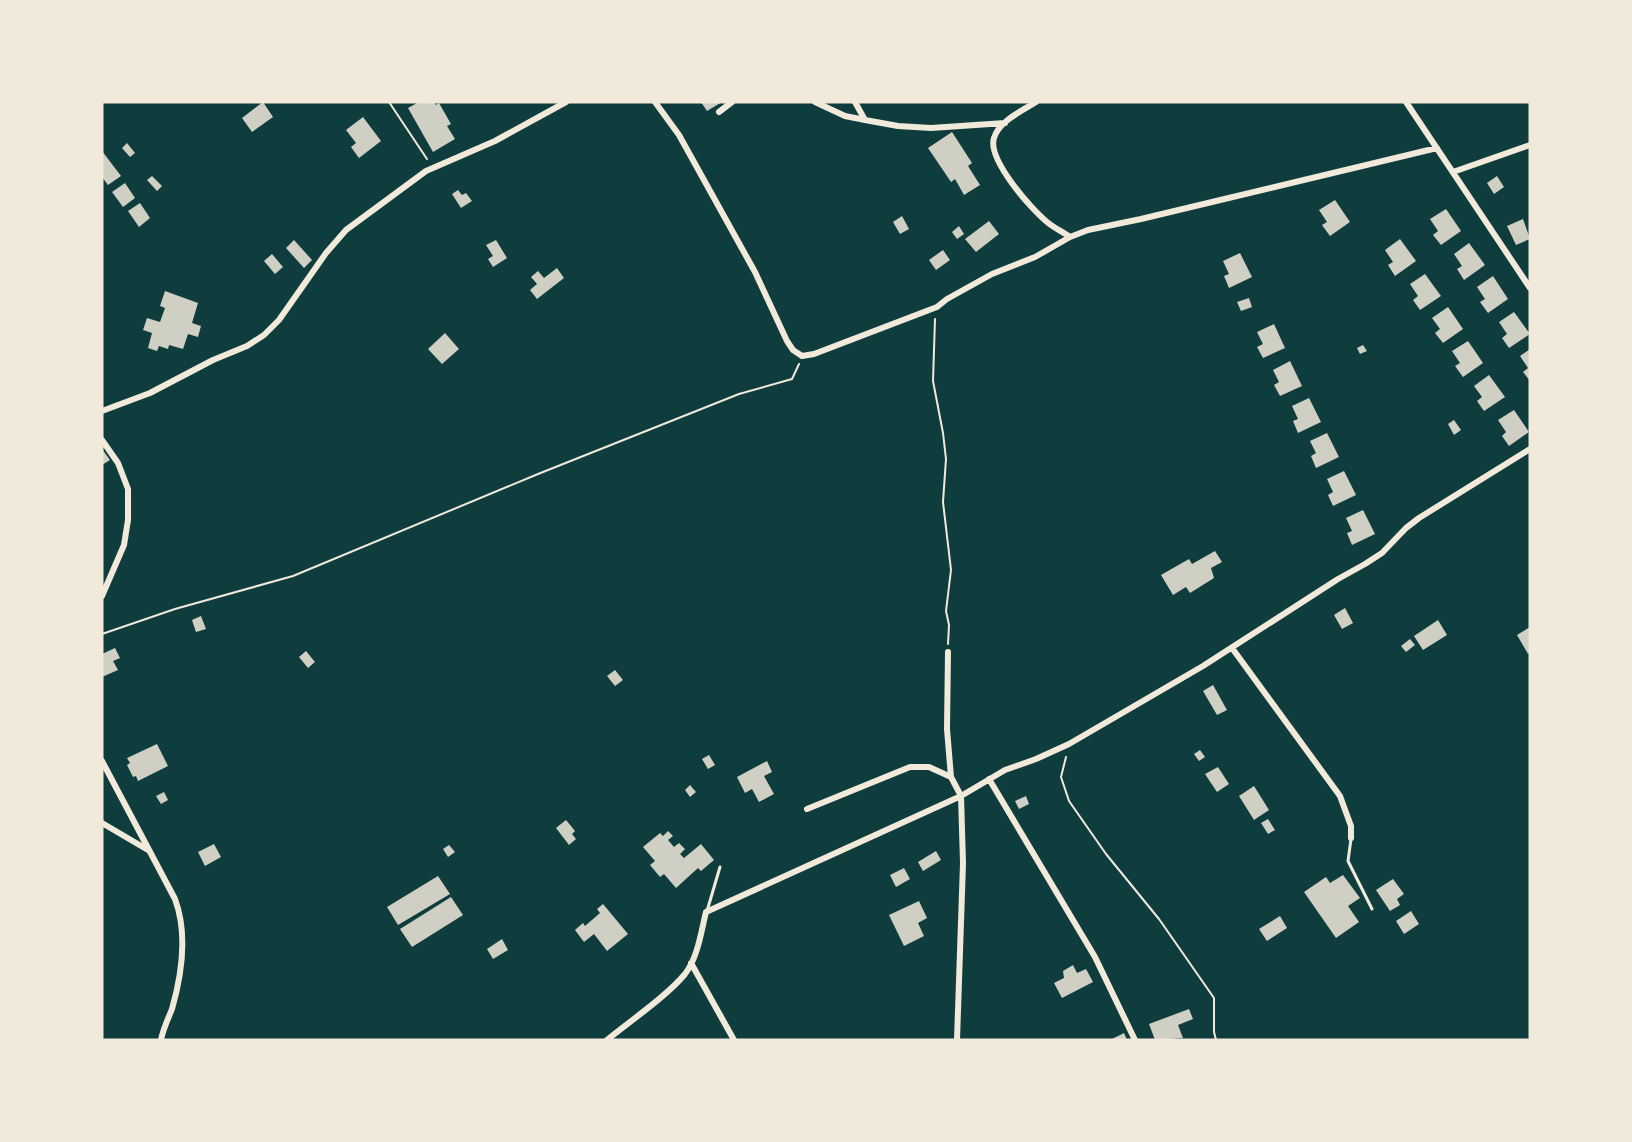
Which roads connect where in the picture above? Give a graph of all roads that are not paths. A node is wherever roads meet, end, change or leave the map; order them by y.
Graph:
1 (566, 102) edge
2 (655, 102) edge
3 (732, 102) edge
4 (815, 102) edge
5 (855, 102) edge
6 (1036, 102) edge
7 (1406, 102) edge
8 (719, 112) dead end
9 (865, 120) junction
10 (1005, 123) junction
11 (1530, 145) edge
12 (1437, 148) junction
13 (1453, 172) junction
14 (1070, 237) junction
15 (1530, 288) edge
16 (102, 411) edge
17 (102, 440) edge
18 (1530, 449) edge
19 (102, 596) edge
20 (1232, 648) junction
21 (948, 652) road end
22 (102, 761) edge
23 (951, 777) junction
24 (989, 779) junction
25 (961, 796) junction
26 (807, 809) dead end
27 (102, 823) edge
28 (1351, 838) joint
29 (149, 850) junction
30 (720, 867) dead end
31 (1372, 909) dead end
32 (706, 912) junction
33 (691, 963) junction
34 (161, 1040) edge
35 (607, 1040) edge
36 (734, 1040) edge
37 (957, 1040) edge
38 (1135, 1040) edge

1 - 16 street
2 - 14 street
3 - 8 street
4 - 9 street
5 - 9 street
6 - 10 street
7 - 12 street
9 - 10 street
10 - 14 street
11 - 13 street
12 - 13 street
12 - 14 street
13 - 15 street
17 - 19 street
18 - 20 street
20 - 24 street
20 - 28 street
21 - 23 street
22 - 29 street
23 - 25 street
23 - 26 street
24 - 25 street
24 - 38 street
25 - 32 street
25 - 37 street
27 - 29 street
28 - 31 lane
29 - 34 street
30 - 32 lane
32 - 33 street
33 - 35 street
33 - 36 street

